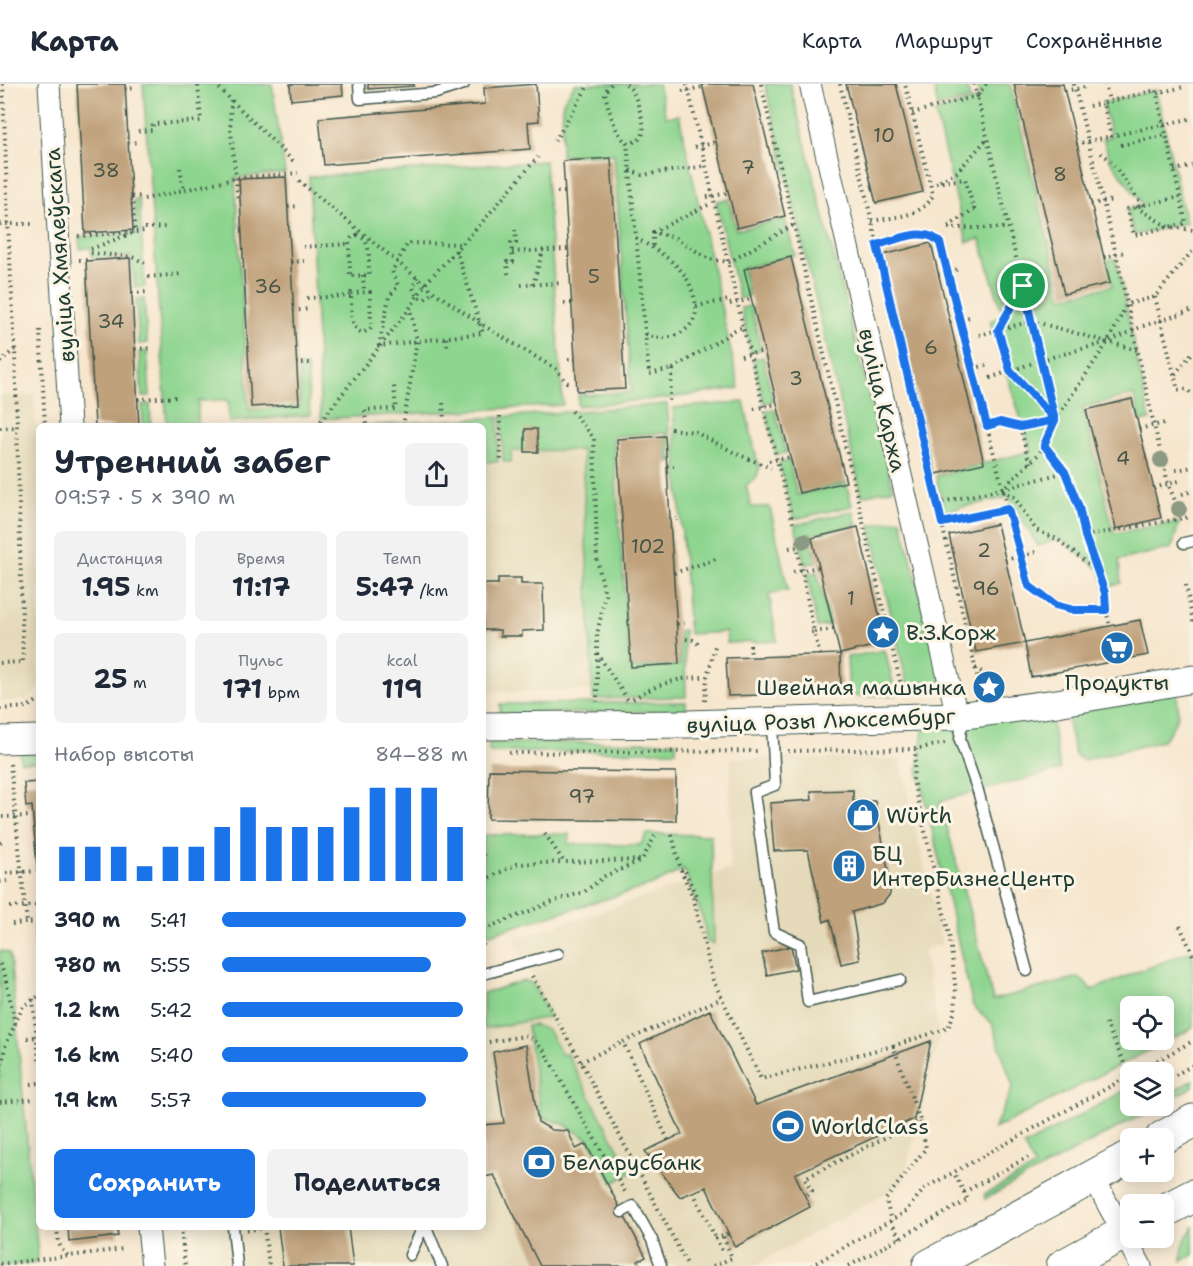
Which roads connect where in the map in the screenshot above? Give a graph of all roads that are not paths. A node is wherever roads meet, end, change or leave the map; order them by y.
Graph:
1 (49, 84) edge
2 (359, 84) edge
3 (464, 84) edge
4 (810, 84) edge
5 (70, 423) edge
6 (1193, 679) edge
7 (969, 709) junction
8 (772, 722) junction
9 (486, 726) edge
10 (36, 739) edge
11 (5, 752) edge
12 (558, 954) dead end
13 (1027, 971) dead end
14 (486, 973) edge
15 (900, 980) dead end
16 (1193, 1121) edge
17 (1174, 1131) edge
18 (1120, 1161) edge
19 (1092, 1177) junction
20 (1193, 1196) edge
21 (1174, 1206) edge
22 (622, 1212) dead end
23 (1120, 1219) edge
24 (148, 1230) edge
25 (233, 1230) edge
26 (422, 1230) edge
27 (425, 1230) edge
28 (1120, 1235) edge
29 (1134, 1248) edge
30 (410, 1255) dead end
31 (152, 1266) edge
32 (237, 1266) edge
33 (442, 1266) edge
34 (662, 1266) edge
35 (929, 1266) edge
36 (1063, 1266) edge
37 (1141, 1266) edge

1 - 5 street, вуліца Хмялеўскага
2 - 3 lane
4 - 7 street, вуліца Каржа
6 - 7 street, вуліца Розы Люксембург
7 - 8 street, вуліца Розы Люксембург
7 - 13 lane
8 - 9 street, вуліца Розы Люксембург
8 - 15 lane
10 - 11 street
12 - 14 lane
16 - 17 main road
18 - 19 main road
19 - 23 street
19 - 35 main road
20 - 21 main road
22 - 34 lane
24 - 31 street
25 - 32 lane
26 - 30 lane
27 - 33 lane
28 - 36 main road
29 - 37 street

